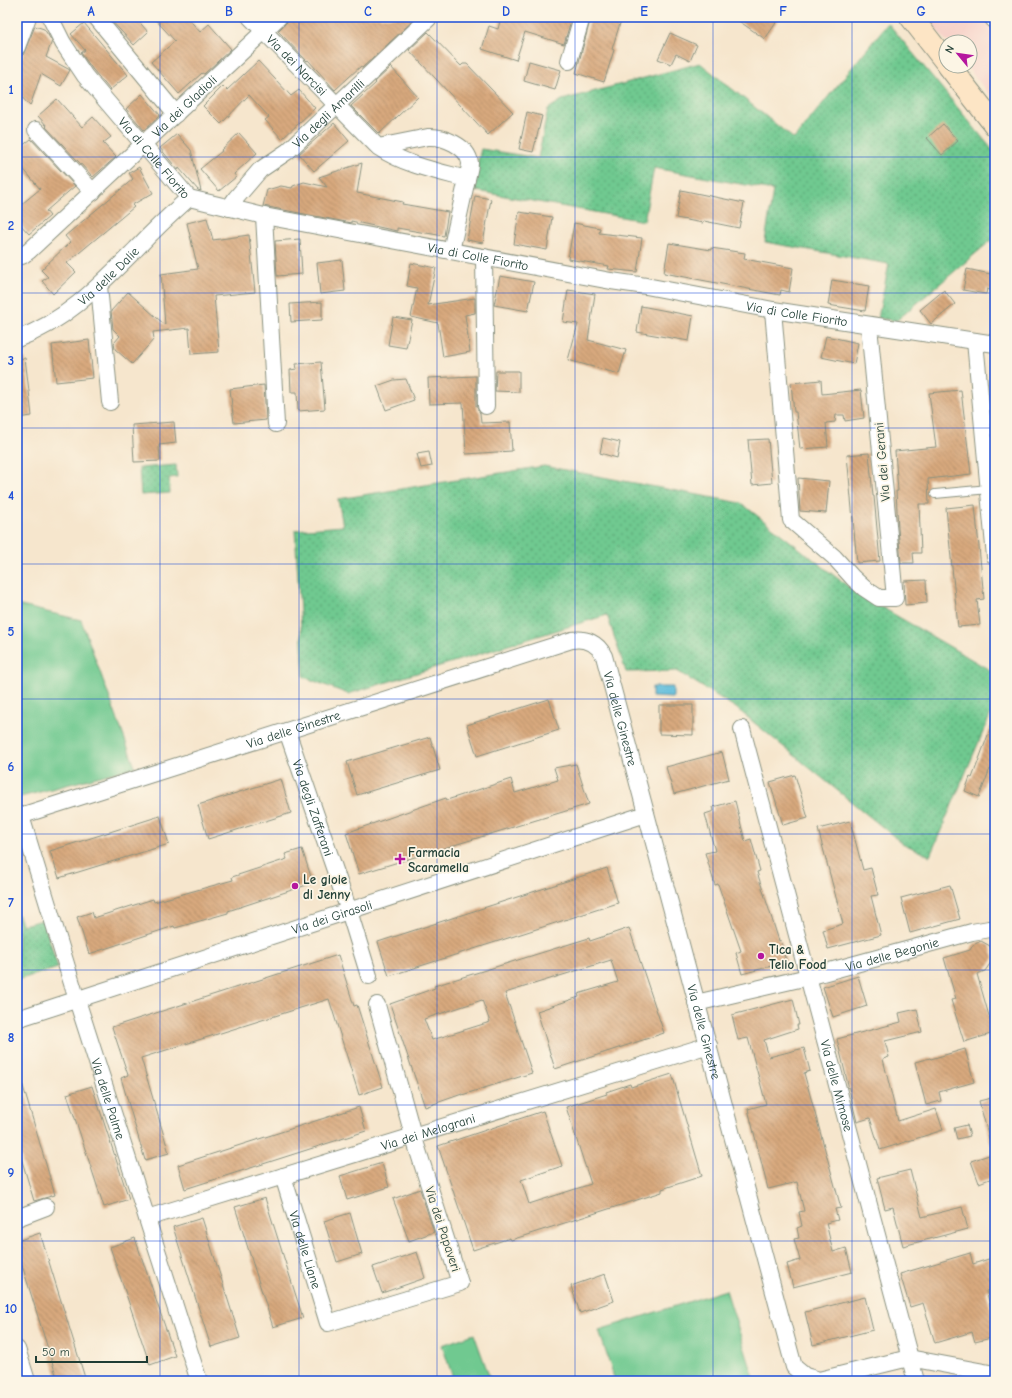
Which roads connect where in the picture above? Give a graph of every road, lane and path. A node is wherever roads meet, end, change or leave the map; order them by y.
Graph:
1 (28, 17) edge
2 (50, 17) edge
3 (96, 17) edge
4 (250, 17) edge
5 (279, 17) edge
6 (582, 17) edge
7 (911, 17) edge
8 (987, 17) edge
9 (428, 18) dead end
10 (995, 28) edge
11 (264, 32) junction
12 (17, 46) edge
13 (938, 52) edge
14 (569, 61) dead end
15 (955, 74) edge
16 (336, 106) junction
17 (176, 114) junction
18 (995, 124) edge
19 (36, 130) dead end
20 (143, 145) junction
21 (378, 147) junction
22 (467, 179) junction
23 (93, 192) junction
24 (189, 198) junction
25 (229, 208) junction
26 (264, 216) junction
27 (451, 251) junction
28 (17, 256) edge
29 (484, 257) junction
30 (99, 286) junction
31 (773, 310) junction
32 (869, 326) junction
33 (17, 339) edge
34 (976, 341) junction
35 (995, 344) edge
36 (110, 402) dead end
37 (486, 406) dead end
38 (276, 424) dead end
39 (989, 489) junction
40 (935, 494) dead end
41 (995, 557) edge
42 (742, 729) dead end
43 (287, 731) junction
44 (646, 814) junction
45 (19, 817) edge
46 (349, 911) junction
47 (995, 930) edge
48 (369, 976) dead end
49 (808, 977) junction
50 (77, 1000) junction
51 (696, 1003) junction
52 (377, 1005) dead end
53 (17, 1020) edge
54 (709, 1045) junction
55 (412, 1136) junction
56 (283, 1176) junction
57 (46, 1208) dead end
58 (17, 1218) edge
59 (147, 1218) junction
60 (328, 1323) joint
61 (17, 1349) edge
62 (909, 1358) junction
63 (995, 1374) edge
64 (27, 1381) edge
65 (199, 1381) edge
66 (916, 1381) edge

1 - 12 street
2 - 20 street, Via di Colle Fiorito
3 - 17 street
4 - 11 street, Via dei Narcisi
5 - 11 street, Via dei Gladioli
6 - 14 street
7 - 13 street
8 - 10 lane
9 - 16 street, Via degli Amarilli
11 - 16 street, Via dei Narcisi
11 - 17 street, Via dei Gladioli
15 - 18 street
16 - 21 street, Via dei Narcisi
16 - 25 street, Via degli Amarilli
17 - 20 street, Via dei Gladioli
19 - 23 street
20 - 23 street, Via dei Gladioli
20 - 24 street, Via di Colle Fiorito
21 - 22 street, Via dei Narcisi
21 - 22 street
22 - 27 street
23 - 28 street, Via dei Gladioli
24 - 25 street, Via di Colle Fiorito
24 - 30 street, Via delle Dalie
25 - 26 street, Via di Colle Fiorito
26 - 27 street, Via di Colle Fiorito
26 - 38 street
27 - 29 street, Via di Colle Fiorito
29 - 31 street, Via di Colle Fiorito
29 - 37 street
30 - 33 street, Via delle Dalie
30 - 36 street
31 - 32 street, Via di Colle Fiorito
31 - 32 street, Via dei Gerani
32 - 34 street, Via di Colle Fiorito
34 - 35 street, Via di Colle Fiorito
34 - 39 street
39 - 40 lane
39 - 41 street
42 - 49 street, Via delle Mimose
43 - 44 street, Via delle Ginestre
43 - 45 street, Via delle Ginestre
43 - 46 street, Via degli Zafferani
44 - 46 street, Via dei Girasoli
44 - 51 street, Via delle Ginestre
45 - 50 street, Via delle Palme
46 - 48 street, Via degli Zafferani
46 - 50 street, Via dei Girasoli
47 - 49 street, Via delle Begonie
49 - 51 street, Via delle Begonie
49 - 62 street, Via delle Mimose
50 - 53 street, Via dei Girasoli
50 - 59 street, Via delle Palme
51 - 54 street, Via delle Ginestre
52 - 55 street
54 - 55 street, Via dei Melograni
54 - 62 street, Via delle Ginestre
55 - 56 street, Via dei Melograni
55 - 60 street, Via dei Papaveri
56 - 59 street, Via dei Melograni
56 - 60 street, Via delle Liane
57 - 58 street
59 - 65 street, Via delle Palme
61 - 64 street
62 - 63 street
62 - 66 street, Via delle Mimose

